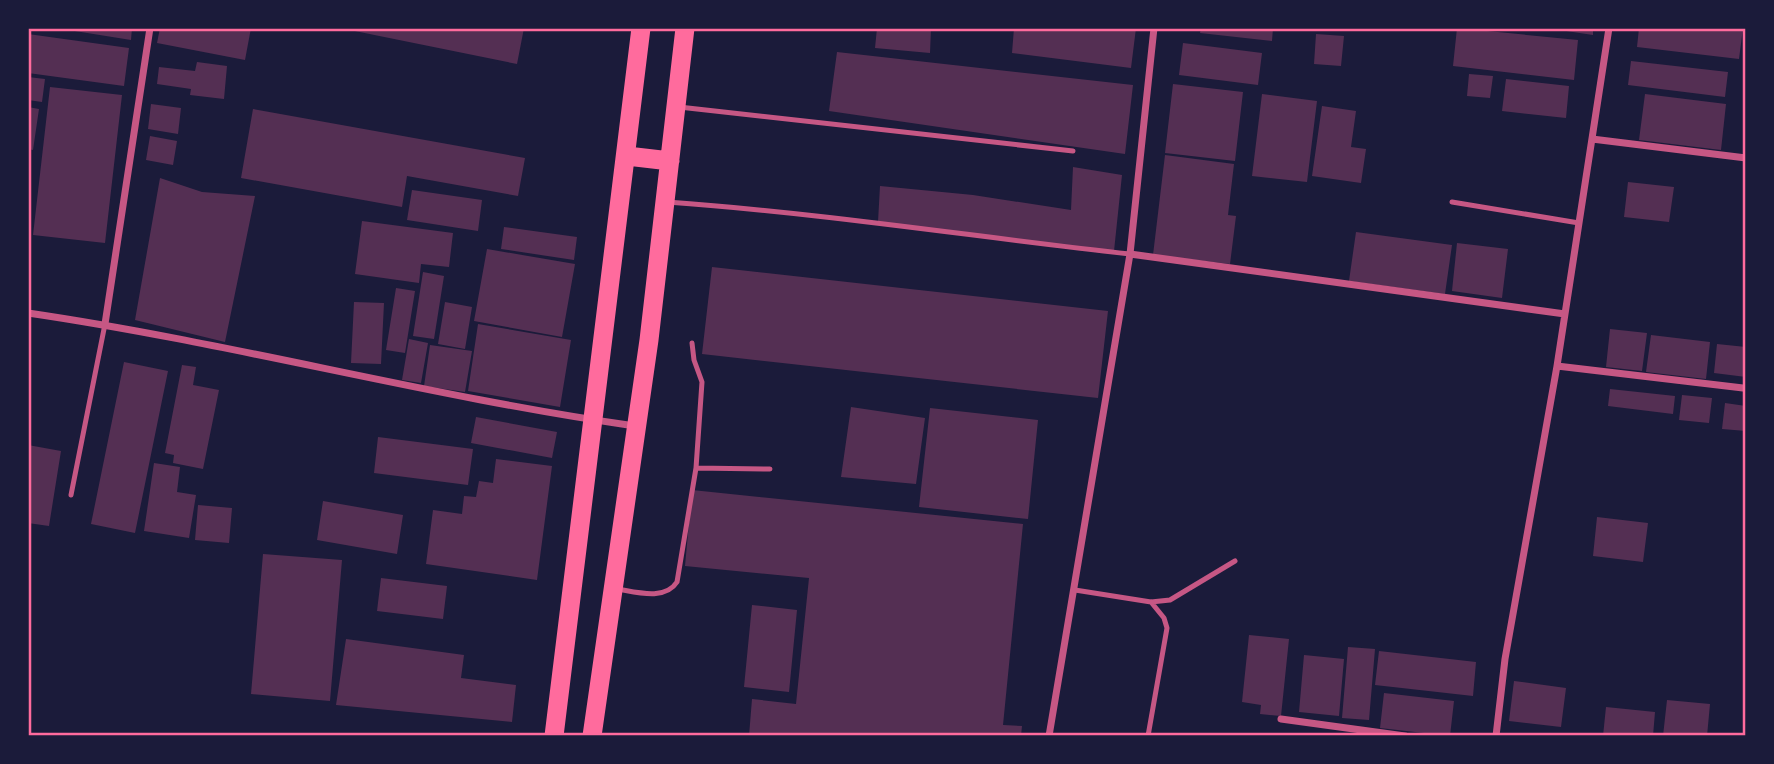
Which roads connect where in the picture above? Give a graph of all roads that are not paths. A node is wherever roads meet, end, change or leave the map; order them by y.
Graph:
1 (150, 28) edge
2 (640, 28) edge
3 (685, 28) edge
4 (1154, 28) edge
5 (1609, 28) edge
6 (676, 107) junction
7 (1592, 139) junction
8 (1073, 151) dead end
9 (627, 156) junction
10 (1746, 158) edge
11 (670, 161) junction
12 (667, 202) junction
13 (1452, 202) dead end
14 (1578, 223) junction
15 (1130, 254) junction
16 (28, 313) edge
17 (1565, 314) junction
18 (105, 324) junction
19 (692, 343) dead end
20 (1557, 366) junction
21 (1743, 388) dead end
22 (594, 420) junction
23 (636, 426) junction
24 (695, 468) junction
25 (770, 469) dead end
26 (71, 495) dead end
27 (1234, 561) dead end
28 (614, 589) junction
29 (1075, 590) junction
30 (1151, 602) junction
31 (1281, 719) dead end
32 (554, 736) edge
33 (592, 736) edge
34 (1049, 736) edge
35 (1148, 736) edge
36 (1405, 736) edge
37 (1496, 736) edge

1 - 18 street
2 - 9 highway
3 - 6 highway
4 - 15 street
5 - 7 street
6 - 8 lane
6 - 11 highway
7 - 10 street
7 - 14 street
9 - 11 highway
9 - 22 highway
11 - 12 highway
12 - 15 lane
12 - 23 highway
13 - 14 lane
14 - 17 street
15 - 17 street
15 - 29 street
16 - 18 street
17 - 20 street
18 - 22 street
18 - 26 lane
19 - 24 lane
20 - 21 street
20 - 37 street
22 - 23 street
22 - 32 highway
23 - 28 highway
24 - 25 lane
24 - 28 lane
27 - 30 lane
28 - 33 highway
29 - 30 lane
29 - 34 street
30 - 35 lane
31 - 36 street

